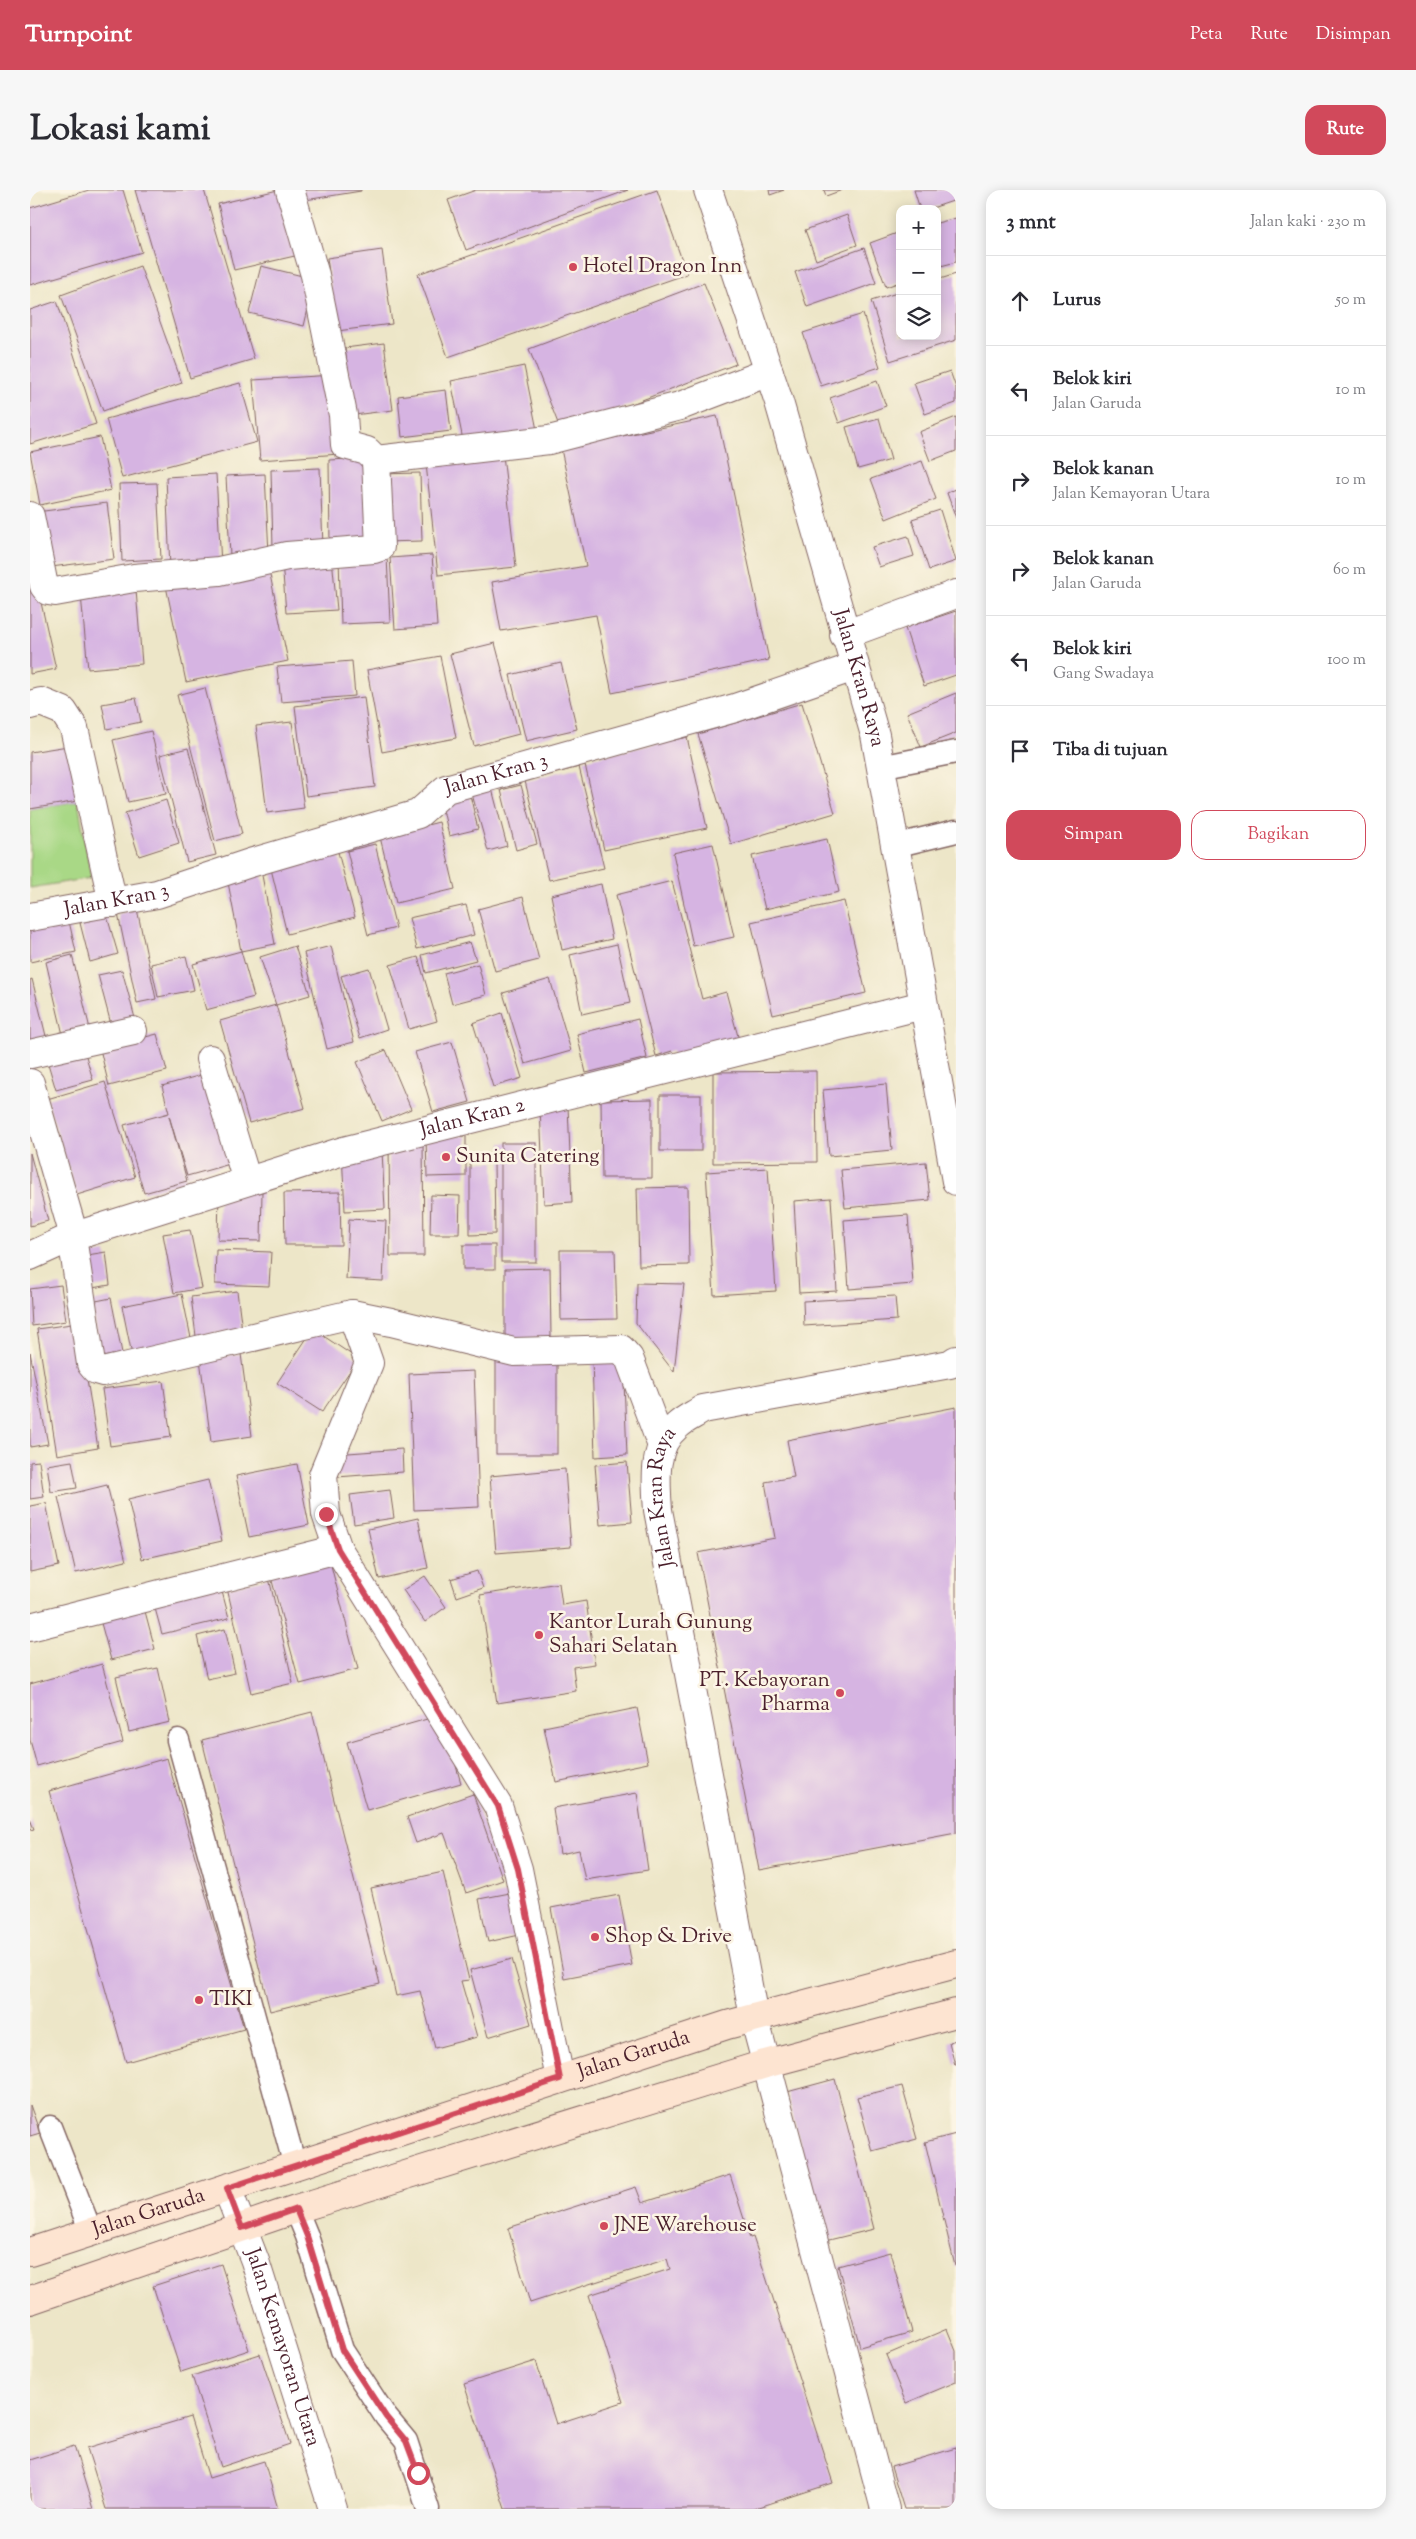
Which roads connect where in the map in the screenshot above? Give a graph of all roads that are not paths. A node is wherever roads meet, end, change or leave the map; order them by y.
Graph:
1 (290, 190) edge
2 (708, 190) edge
3 (769, 372) junction
4 (376, 460) junction
5 (30, 516) edge
6 (956, 594) edge
7 (844, 635) junction
8 (854, 667) junction
9 (30, 705) edge
10 (956, 752) edge
11 (880, 768) junction
12 (956, 831) edge
13 (894, 846) junction
14 (113, 903) junction
15 (30, 917) edge
16 (923, 1006) junction
17 (133, 1031) dead end
18 (30, 1054) edge
19 (210, 1059) dead end
20 (30, 1083) edge
21 (952, 1146) edge
22 (247, 1181) junction
23 (956, 1181) edge
24 (73, 1236) junction
25 (30, 1256) edge
26 (352, 1314) junction
27 (956, 1360) edge
28 (662, 1446) junction
29 (338, 1549) junction
30 (30, 1627) edge
31 (178, 1740) dead end
32 (956, 1964) edge
33 (956, 2013) edge
34 (754, 2017) junction
35 (765, 2064) junction
36 (560, 2079) junction
37 (50, 2127) dead end
38 (295, 2166) junction
39 (227, 2188) junction
40 (296, 2209) junction
41 (242, 2228) junction
42 (91, 2232) junction
43 (30, 2252) edge
44 (30, 2300) edge
45 (333, 2509) edge
46 (428, 2509) edge
47 (885, 2509) edge

1 - 4 street
2 - 3 street, Jalan Kran Raya
3 - 4 street
3 - 7 street, Jalan Kran Raya
4 - 5 street
6 - 7 street
7 - 8 street, Jalan Kran Raya
8 - 11 street, Jalan Kran Raya
8 - 14 street, Jalan Kran 3
9 - 14 street
10 - 11 lane
11 - 13 street, Jalan Kran Raya
12 - 13 lane
13 - 16 street, Jalan Kran Raya
14 - 15 street, Jalan Kran 3
16 - 21 street, Jalan Kran Raya
16 - 22 street, Jalan Kran 2
17 - 18 street
19 - 22 street
20 - 24 street
21 - 23 street, Jalan Kran Raya
22 - 24 street, Jalan Kran 2
24 - 25 street, Jalan Kran 2
24 - 26 street
26 - 28 street
26 - 29 street
27 - 28 street, Jalan Kran Raya
28 - 34 street, Jalan Kran Raya
29 - 30 street
29 - 36 street
31 - 38 lane
32 - 34 main road, Jalan Garuda
33 - 35 main road, Jalan Garuda
34 - 35 street, Jalan Kran Raya
34 - 36 main road, Jalan Garuda
35 - 40 main road, Jalan Garuda
35 - 47 street, Jalan Kran Raya
36 - 38 main road, Jalan Garuda
37 - 42 lane
38 - 39 main road, Jalan Garuda
39 - 41 street, Jalan Kemayoran Utara
39 - 42 main road, Jalan Garuda
40 - 41 main road, Jalan Garuda
40 - 46 lane
41 - 44 main road, Jalan Garuda
41 - 45 street, Jalan Kemayoran Utara
42 - 43 main road, Jalan Garuda

